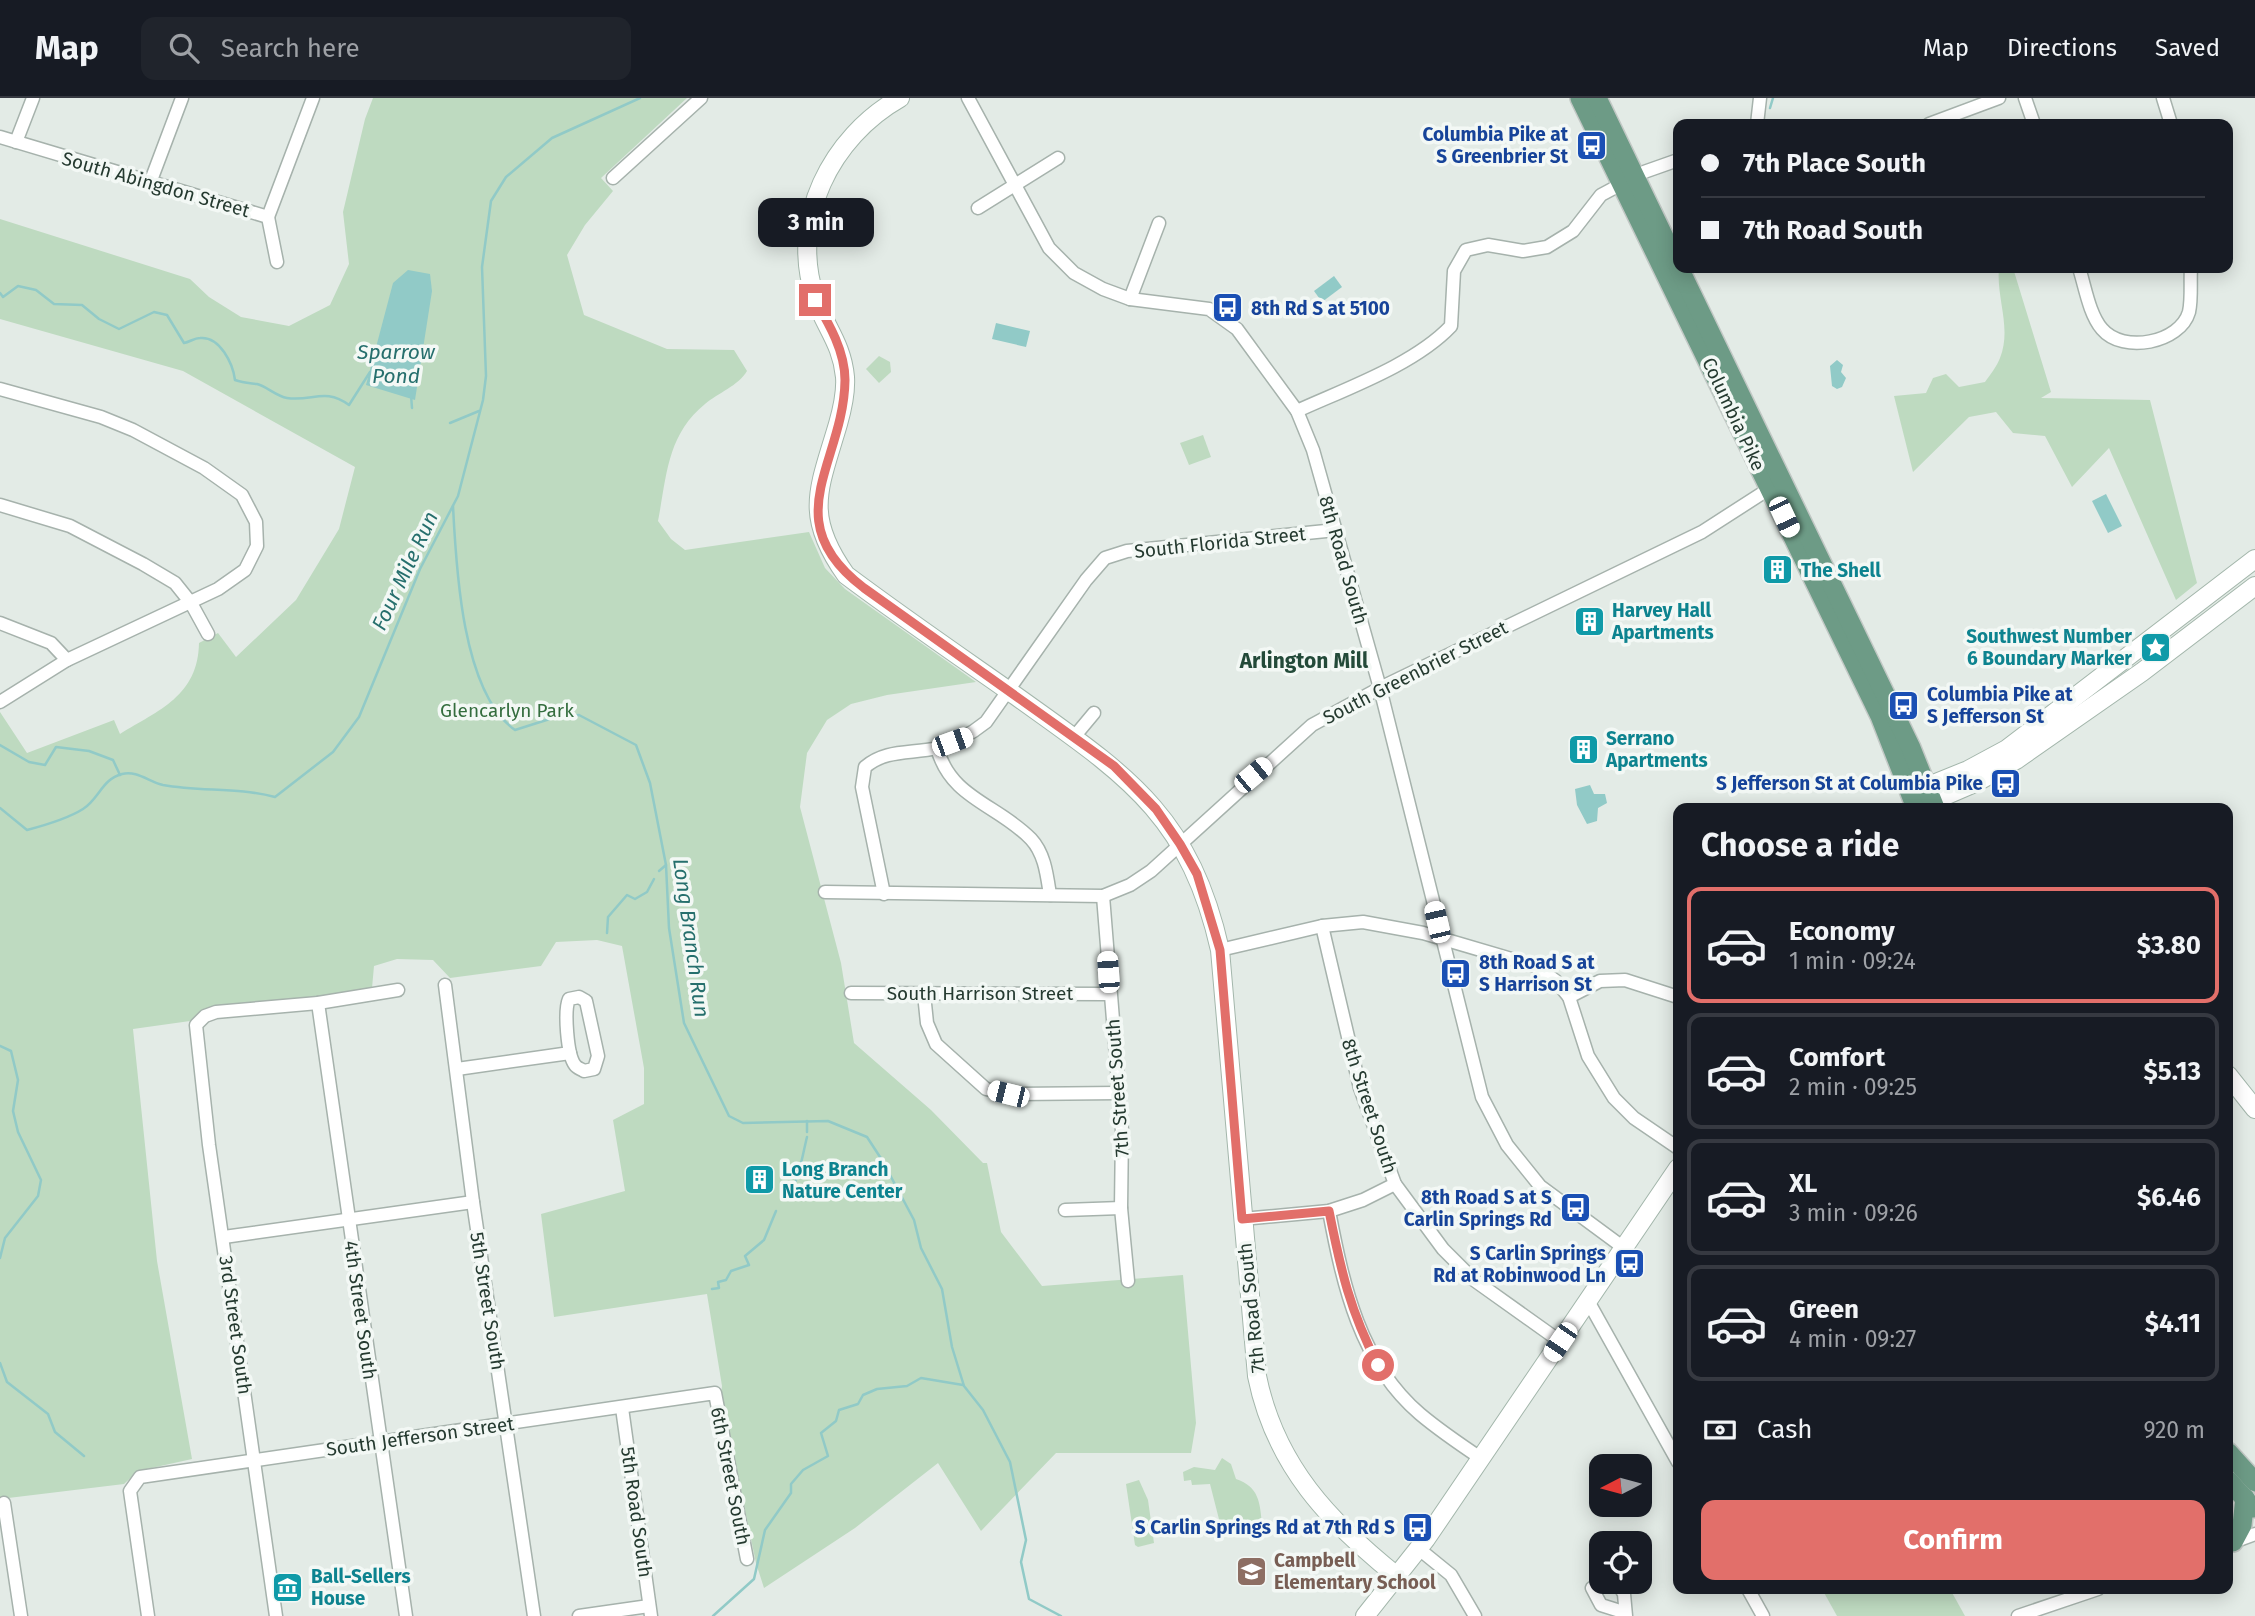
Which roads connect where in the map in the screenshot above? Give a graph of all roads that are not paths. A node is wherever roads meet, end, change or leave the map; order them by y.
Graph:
1 (33, 98) edge
2 (182, 98) edge
3 (313, 98) edge
4 (701, 98) edge
5 (900, 98) edge
6 (968, 98) edge
7 (1580, 98) edge
8 (1597, 98) edge
9 (1760, 98) edge
10 (1998, 98) edge
11 (2025, 98) edge
12 (2163, 98) edge
13 (1757, 119) edge
14 (1942, 119) edge
15 (2032, 119) edge
16 (2169, 119) edge
17 (0, 137) edge
18 (16, 142) junction
19 (1058, 158) dead end
20 (1673, 162) edge
21 (613, 178) dead end
22 (1628, 180) junction
23 (150, 183) junction
24 (1014, 184) junction
25 (978, 208) dead end
26 (268, 216) junction
27 (1159, 223) dead end
28 (1673, 257) edge
29 (277, 262) dead end
30 (1682, 273) edge
31 (2081, 273) edge
32 (2191, 273) edge
33 (1130, 299) junction
34 (0, 389) edge
35 (1297, 411) junction
36 (1775, 485) junction
37 (0, 505) edge
38 (1336, 530) junction
39 (2255, 559) edge
40 (2255, 586) edge
41 (191, 603) junction
42 (0, 623) edge
43 (208, 634) dead end
44 (67, 660) junction
45 (1380, 688) junction
46 (1008, 690) junction
47 (0, 702) edge
48 (1094, 713) dead end
49 (1074, 737) junction
50 (937, 748) junction
51 (1925, 799) edge
52 (1180, 844) junction
53 (825, 892) dead end
54 (884, 894) junction
55 (1050, 895) junction
56 (1103, 896) junction
57 (1322, 926) junction
58 (1441, 938) junction
59 (1220, 950) junction
60 (445, 985) dead end
61 (398, 990) dead end
62 (850, 993) dead end
63 (924, 994) junction
64 (1110, 994) junction
65 (1673, 995) edge
66 (1569, 997) junction
67 (318, 1003) junction
68 (570, 1053) junction
69 (457, 1069) junction
70 (2233, 1081) edge
71 (1119, 1093) junction
72 (2255, 1109) edge
73 (1673, 1145) edge
74 (1673, 1175) edge
75 (1395, 1184) junction
76 (473, 1202) junction
77 (1121, 1208) junction
78 (1065, 1210) dead end
79 (1329, 1211) junction
80 (1242, 1219) junction
81 (348, 1221) junction
82 (224, 1237) junction
83 (1624, 1248) junction
84 (1128, 1281) dead end
85 (1588, 1301) junction
86 (1560, 1342) junction
87 (715, 1393) joint
88 (622, 1408) junction
89 (506, 1424) junction
90 (380, 1442) junction
91 (1673, 1452) edge
92 (1482, 1459) junction
93 (254, 1460) junction
94 (2233, 1461) edge
95 (2233, 1484) edge
96 (2252, 1497) edge
97 (4, 1503) dead end
98 (2255, 1534) edge
99 (2233, 1538) edge
100 (2233, 1542) edge
101 (1419, 1549) junction
102 (747, 1559) dead end
103 (1398, 1577) junction
104 (1595, 1594) edge
105 (1624, 1594) edge
106 (1751, 1594) edge
107 (2083, 1594) edge
108 (650, 1611) edge
109 (1625, 1614) edge
110 (21, 1616) edge
111 (148, 1616) edge
112 (276, 1616) edge
113 (406, 1616) edge
114 (534, 1616) edge
115 (579, 1616) edge
116 (1365, 1616) edge
117 (1475, 1616) edge
118 (1763, 1616) edge
119 (2018, 1616) edge

1 - 18 street
2 - 23 street
3 - 26 street
4 - 21 street
5 - 46 street, 7th Road South
6 - 24 street, 8th Road South
7 - 22 main road, Columbia Pike
8 - 22 main road, Columbia Pike
9 - 13 street
10 - 14 street
11 - 15 street
12 - 16 street
17 - 18 street, South Abingdon Street
18 - 23 street, South Abingdon Street
19 - 24 street
20 - 22 street
22 - 28 main road, Columbia Pike
22 - 35 street
22 - 36 main road, Columbia Pike
23 - 26 street, South Abingdon Street
24 - 25 street
24 - 33 street, 8th Road South
26 - 29 street, South Abingdon Street
27 - 33 street
30 - 36 main road, Columbia Pike
31 - 32 street
33 - 35 street, 8th Road South
34 - 41 street
35 - 38 street, 8th Road South
36 - 45 street, South Greenbrier Street
36 - 51 main road, Columbia Pike
37 - 41 street
38 - 45 street, 8th Road South
38 - 46 street, South Florida Street
39 - 51 street
40 - 51 street
41 - 43 street
41 - 44 street
42 - 44 street
44 - 47 street
45 - 52 street, South Greenbrier Street
45 - 58 street, 8th Road South
46 - 49 street, 7th Road South
46 - 50 street, South Florida Street
48 - 49 street
49 - 52 street, 7th Road South
50 - 54 street, South Florida Street
50 - 55 street
52 - 56 street, South Greenbrier Street
52 - 59 street, 7th Road South
53 - 54 street, South Greenbrier Street
54 - 55 street, South Greenbrier Street
55 - 56 street, South Greenbrier Street
56 - 64 street, 7th Street South
57 - 58 street
57 - 59 street
57 - 75 street, 8th Street South
58 - 66 street
58 - 83 street, 8th Road South
59 - 80 street, 7th Road South
60 - 69 street, 5th Street South
61 - 67 street
62 - 63 street, South Harrison Street
63 - 64 street, South Harrison Street
63 - 71 street
64 - 71 street, 7th Street South
65 - 66 street
66 - 73 street
67 - 81 street, 4th Street South
67 - 82 street, 3rd Street South
68 - 68 street
68 - 69 street
69 - 76 street, 5th Street South
70 - 72 street
71 - 77 street, 7th Street South
74 - 83 street
75 - 79 street
75 - 86 street, 8th Street South
76 - 81 street
76 - 89 street, 5th Street South
77 - 78 street
77 - 84 street, 7th Street South
79 - 80 street
79 - 92 street
80 - 103 street, 7th Road South
81 - 82 street
81 - 90 street, 4th Street South
82 - 93 street, 3rd Street South
83 - 85 street
85 - 86 street
85 - 91 street
86 - 92 street
87 - 88 street, South Jefferson Street
87 - 102 street, 6th Street South
88 - 89 street, South Jefferson Street
88 - 108 street, 5th Road South
89 - 90 street, South Jefferson Street
89 - 114 street, 5th Street South
90 - 93 street, South Jefferson Street
90 - 113 street, 4th Street South
92 - 101 street
93 - 111 street, South Jefferson Street
93 - 112 street, 3rd Street South
94 - 96 main road
95 - 96 main road
96 - 99 main road
97 - 110 street
98 - 100 street
101 - 103 street
101 - 117 street
103 - 116 street
104 - 109 street
105 - 109 street
106 - 118 street
107 - 119 street
108 - 115 street

